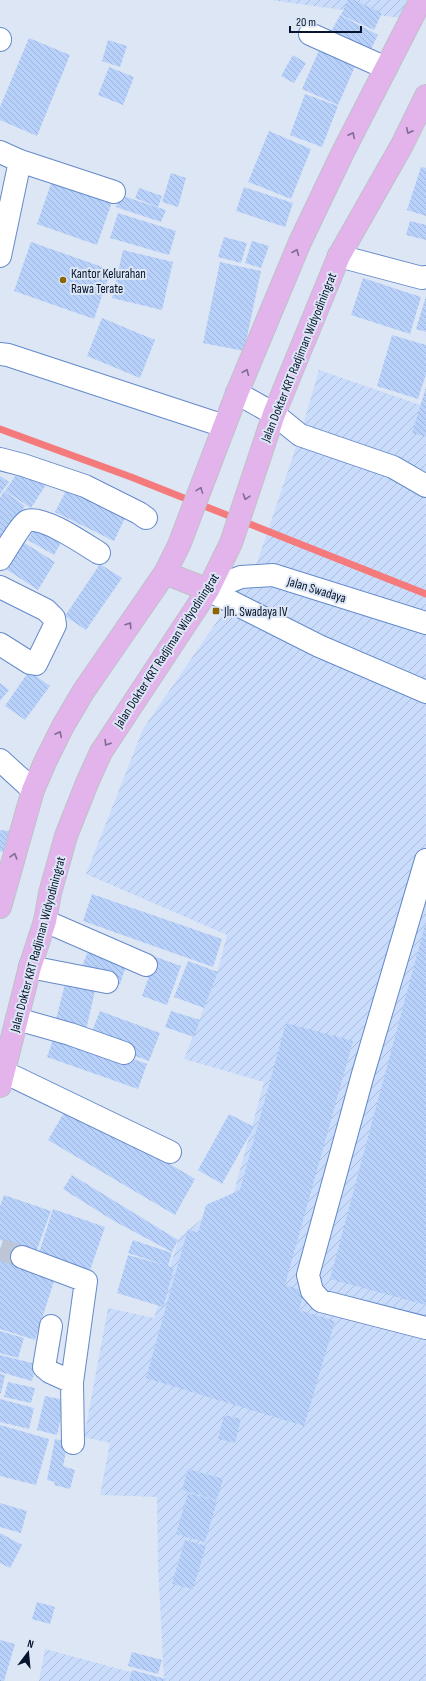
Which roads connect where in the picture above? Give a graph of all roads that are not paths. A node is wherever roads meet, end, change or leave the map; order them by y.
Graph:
1 (421, 0) edge
2 (310, 34) dead end
3 (386, 68) junction
4 (426, 96) edge
5 (0, 152) edge
6 (20, 161) junction
7 (114, 192) dead end
8 (0, 256) edge
9 (339, 256) junction
10 (426, 277) edge
11 (0, 354) edge
12 (237, 393) junction
13 (274, 414) junction
14 (224, 426) junction
15 (0, 459) edge
16 (426, 486) edge
17 (146, 518) dead end
18 (99, 552) dead end
19 (0, 559) edge
20 (165, 572) junction
21 (0, 587) edge
22 (208, 590) junction
23 (426, 623) edge
24 (0, 644) edge
25 (426, 692) edge
26 (0, 760) edge
27 (33, 790) junction
28 (426, 860) edge
29 (2, 891) edge
30 (45, 921) junction
31 (146, 965) dead end
32 (30, 968) junction
33 (107, 982) dead end
34 (17, 1019) junction
35 (124, 1053) dead end
36 (2, 1079) edge
37 (170, 1152) dead end
38 (22, 1258) tunnel mouth
39 (50, 1326) dead end
40 (426, 1328) edge
41 (72, 1382) junction
42 (72, 1443) dead end

1 - 3 main road
2 - 3 street
12 -> 3 main road
4 -> 9 main road, Jalan Dokter KRT Radjiman Widyodiningrat
5 - 6 street
6 - 7 street
6 - 8 street
9 - 10 street
9 - 13 main road, Jalan Dokter KRT Radjiman Widyodiningrat
11 - 14 street
12 - 13 street
12 - 14 main road
13 - 16 street
13 -> 22 main road, Jalan Dokter KRT Radjiman Widyodiningrat
20 -> 14 main road
15 - 17 street
18 - 19 street
20 - 22 main road
27 -> 20 main road
21 - 24 street
22 - 23 street, Jalan Swadaya
22 - 25 street
22 -> 30 main road, Jalan Dokter KRT Radjiman Widyodiningrat
26 - 27 street
29 -> 27 main road
28 - 40 street
30 - 31 street
30 - 32 main road, Jalan Dokter KRT Radjiman Widyodiningrat
32 - 33 street
32 - 34 main road, Jalan Dokter KRT Radjiman Widyodiningrat
34 - 35 street
34 - 36 main road, Jalan Dokter KRT Radjiman Widyodiningrat
36 - 37 street
38 - 41 street
39 - 41 street
41 - 42 street

